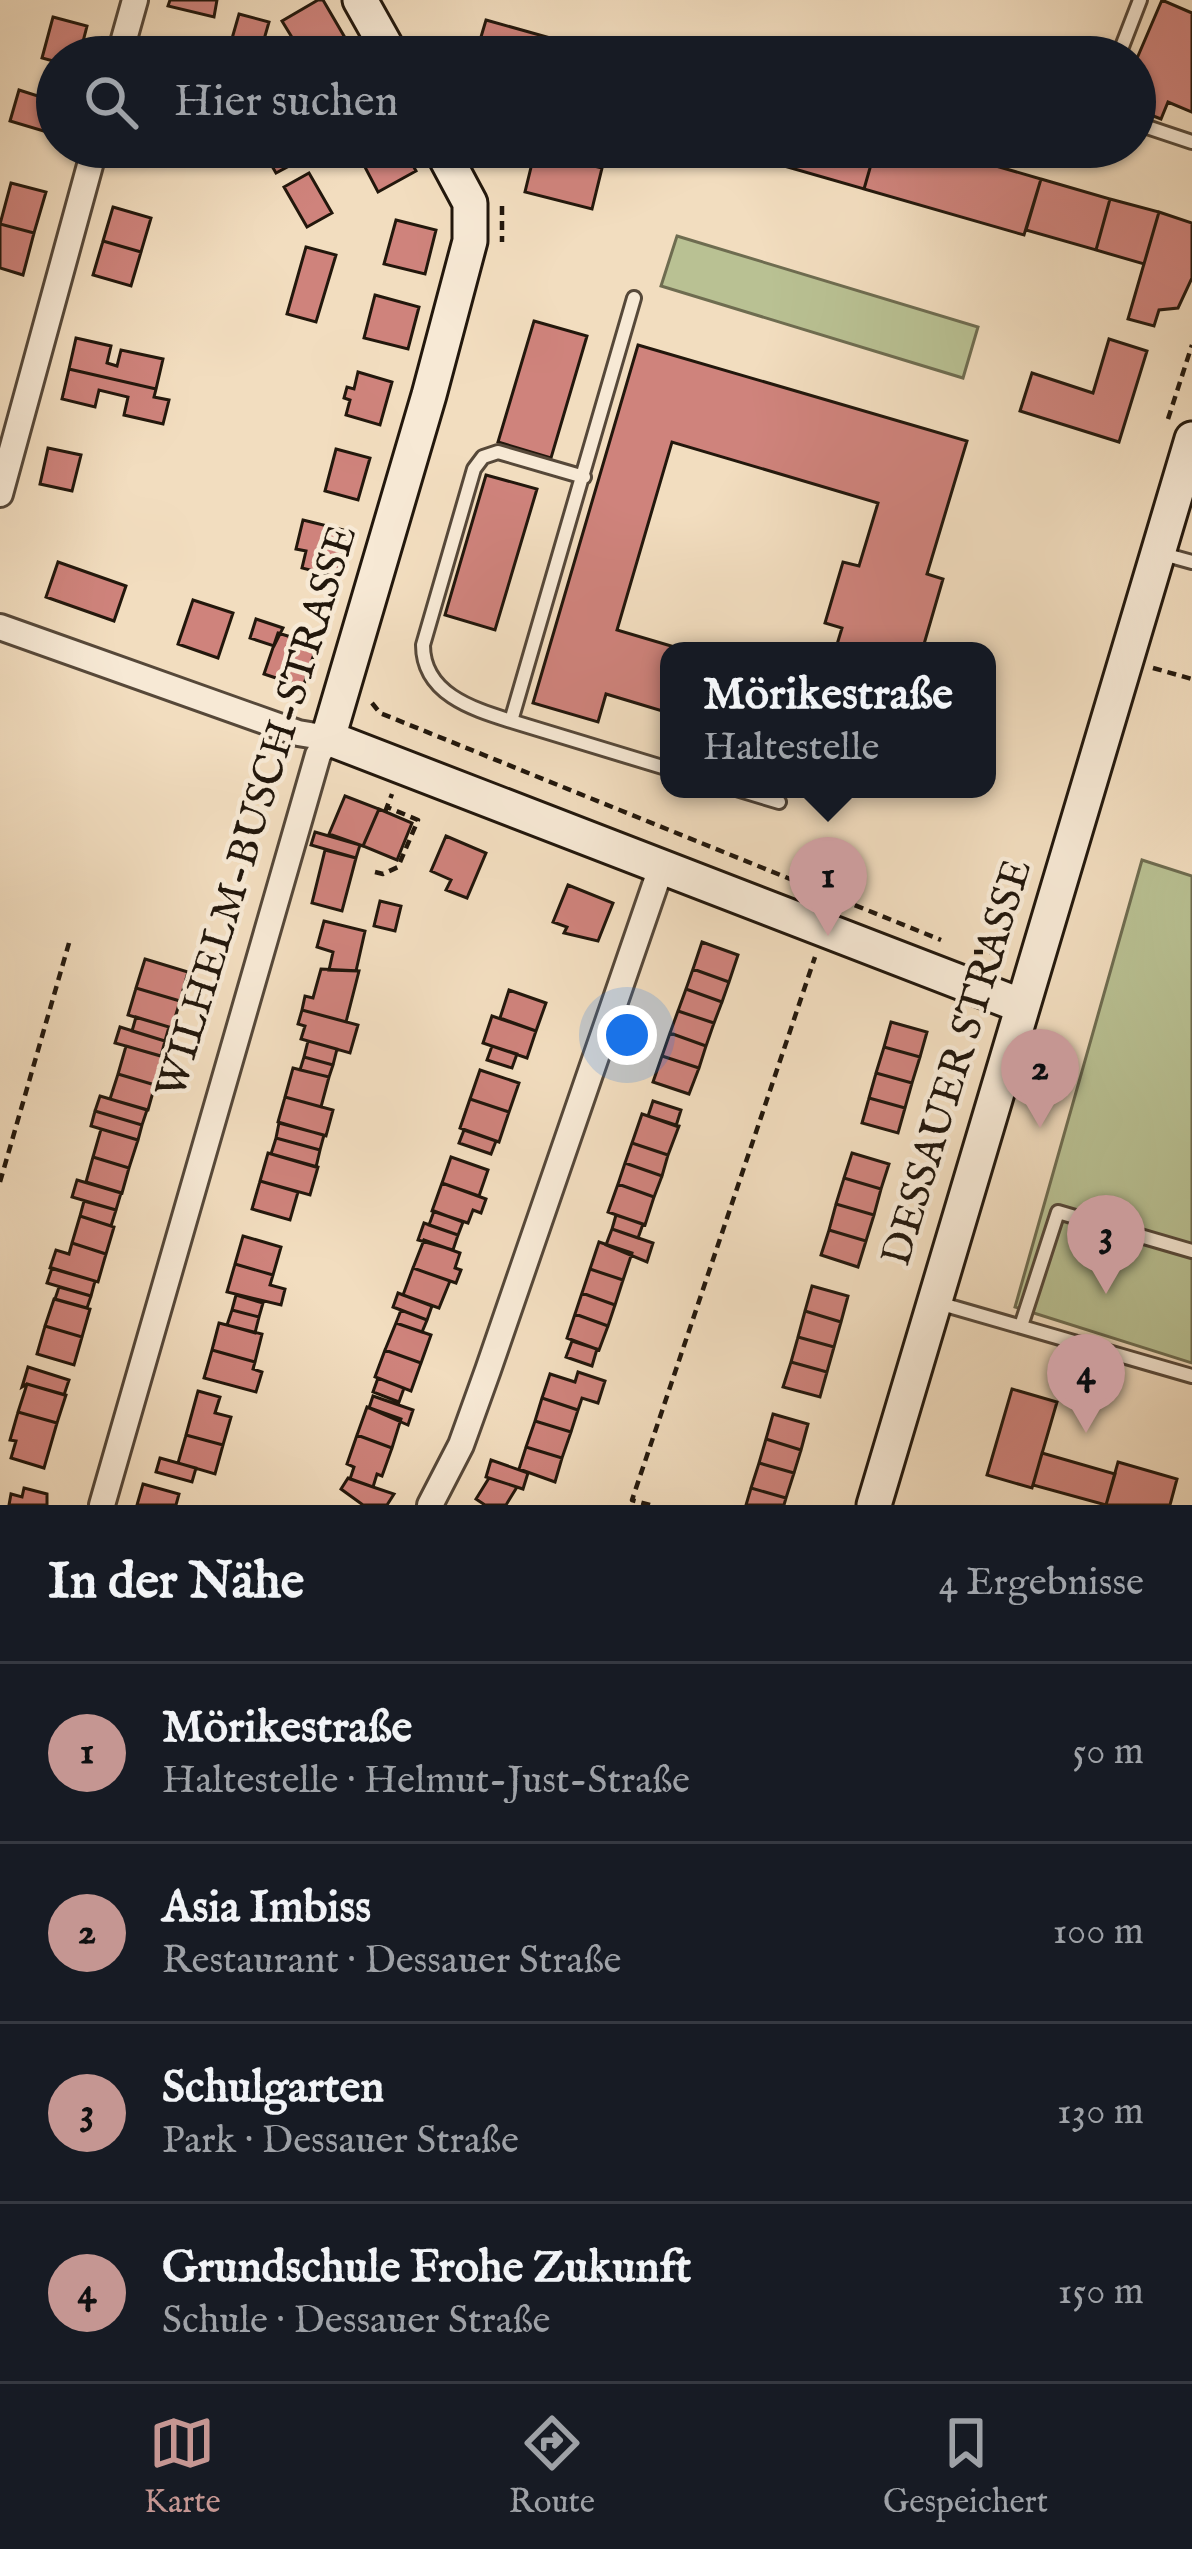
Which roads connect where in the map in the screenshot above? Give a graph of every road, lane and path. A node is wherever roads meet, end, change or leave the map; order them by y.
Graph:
1 (135, 0) edge
2 (360, 0) edge
3 (1141, 0) edge
4 (125, 36) edge
5 (380, 36) edge
6 (1126, 36) edge
7 (1156, 129) edge
8 (1192, 142) edge
9 (89, 168) edge
10 (451, 168) edge
11 (499, 195) dead end
12 (498, 255) dead end
13 (634, 298) dead end
14 (1192, 440) edge
15 (584, 477) junction
16 (0, 494) edge
17 (1156, 552) junction
18 (1192, 562) edge
19 (0, 627) edge
20 (373, 699) dead end
21 (512, 721) junction
22 (328, 738) junction
23 (660, 766) edge
24 (766, 798) edge
25 (779, 802) dead end
26 (387, 807) dead end
27 (661, 868) junction
28 (375, 872) dead end
29 (830, 932) junction
30 (948, 942) dead end
31 (69, 943) dead end
32 (970, 951) dead end
33 (1006, 952) dead end
34 (1022, 1006) junction
35 (0, 1181) edge
36 (1192, 1251) edge
37 (934, 1301) junction
38 (1022, 1326) junction
39 (1192, 1376) edge
40 (631, 1502) edge
41 (102, 1505) edge
42 (430, 1505) edge
43 (650, 1505) edge
44 (874, 1505) edge

1 - 4 street
2 - 5 street
3 - 6 lane
7 - 8 lane
9 - 16 street
10 - 22 street, WILHELM-BUSCH-STRASSE
11 - 12 path
13 - 15 lane
14 - 17 street, DESSAUER STRASSE
15 - 21 lane
15 - 21 lane
17 - 18 lane
17 - 34 street, DESSAUER STRASSE
19 - 22 street
20 - 30 path
21 - 23 lane
22 - 27 street
22 - 41 street, WILHELM-BUSCH-STRASSE
24 - 25 lane
26 - 28 path
27 - 29 street
27 - 42 street
29 - 34 street
29 - 40 path
31 - 35 path
32 - 33 path
34 - 37 street, DESSAUER STRASSE
36 - 38 lane
37 - 38 lane
37 - 44 street, DESSAUER STRASSE
38 - 39 lane
40 - 43 path

